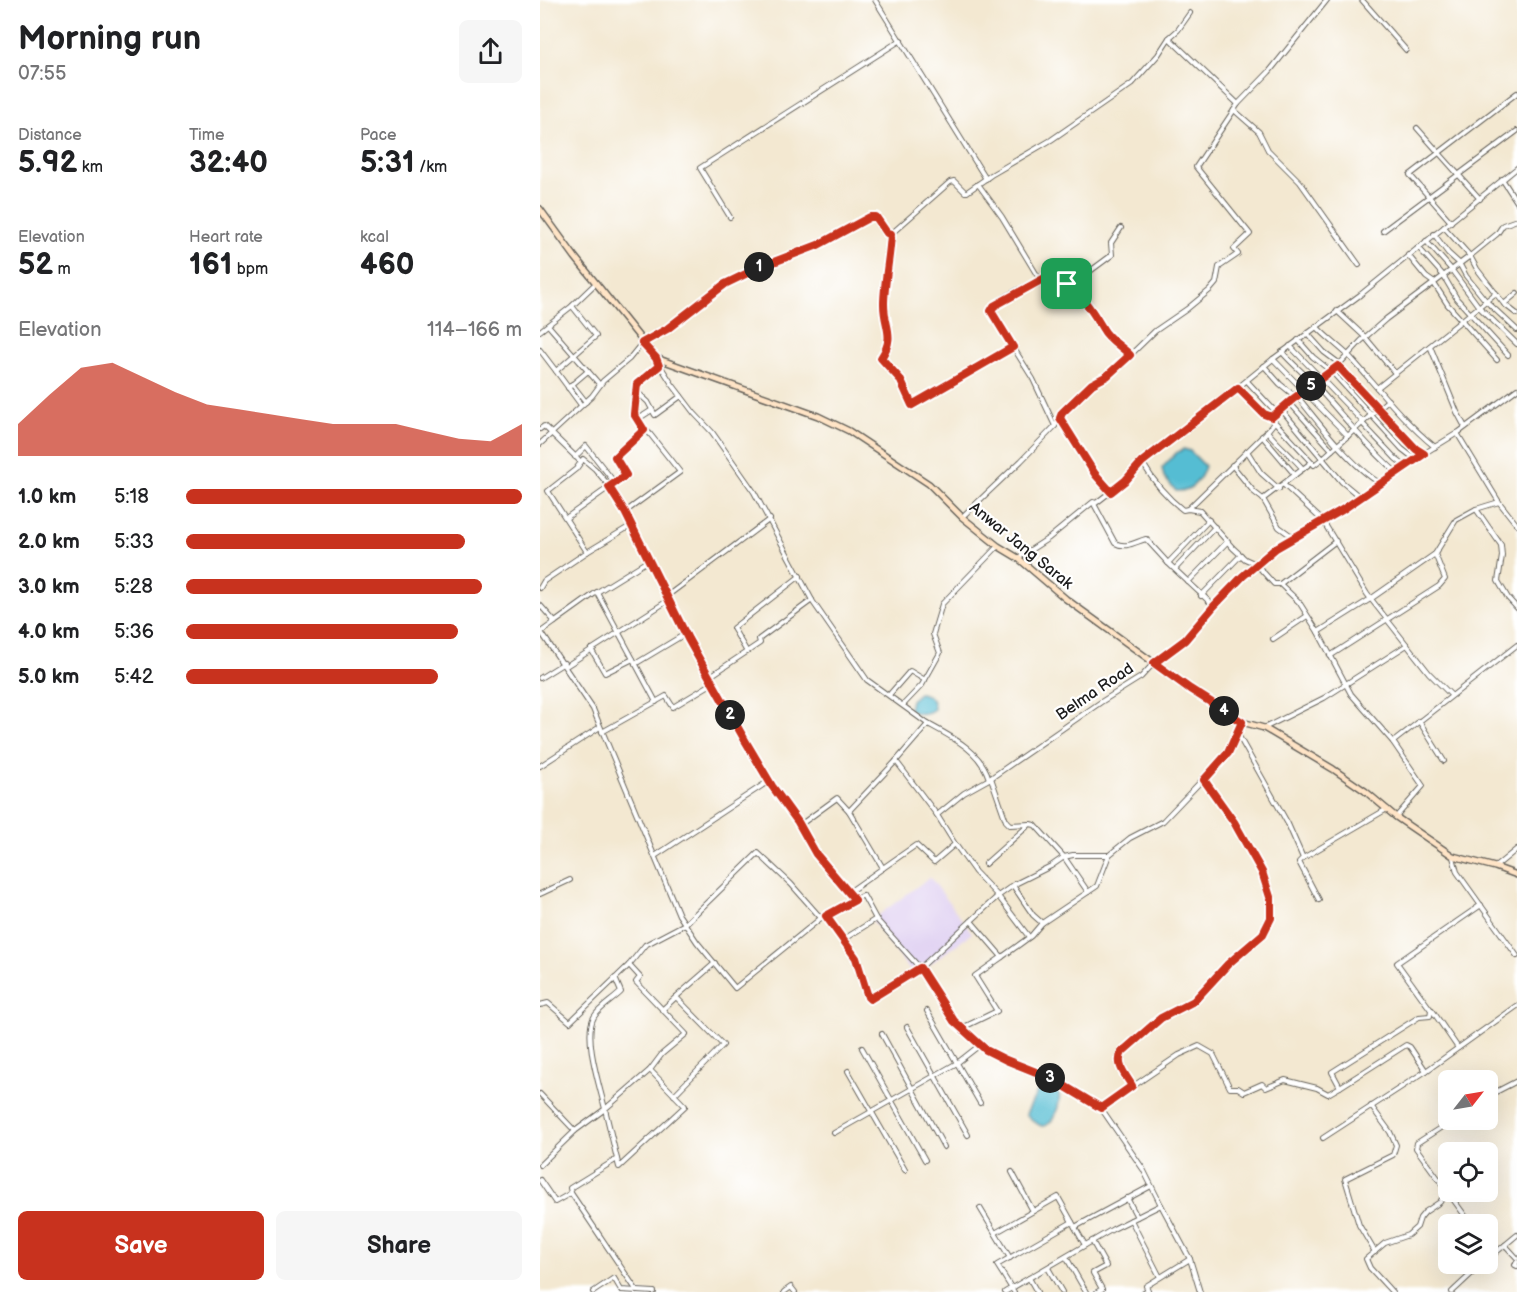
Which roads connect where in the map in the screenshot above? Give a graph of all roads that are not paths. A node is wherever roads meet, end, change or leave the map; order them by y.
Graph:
1 (875, 0) edge
2 (1327, 0) edge
3 (1362, 0) edge
4 (1190, 13) dead end
5 (1169, 38) junction
6 (901, 40) junction
7 (1406, 50) dead end
8 (1517, 93) edge
9 (1238, 104) junction
10 (1234, 110) junction
11 (1417, 128) dead end
12 (1517, 131) edge
13 (1440, 152) junction
14 (1517, 168) edge
15 (1459, 175) junction
16 (986, 179) junction
17 (1502, 179) junction
18 (978, 184) junction
19 (1429, 197) junction
20 (1480, 199) junction
21 (1517, 202) edge
22 (540, 209) edge
23 (730, 217) dead end
24 (1517, 220) edge
25 (1451, 222) junction
26 (1444, 227) junction
27 (1121, 228) dead end
28 (1383, 231) dead end
29 (891, 234) junction
30 (1434, 234) junction
31 (1426, 241) junction
32 (1418, 247) junction
33 (1408, 255) junction
34 (1470, 256) junction
35 (1459, 263) junction
36 (1359, 265) dead end
37 (1451, 269) junction
38 (1443, 275) junction
39 (1040, 280) junction
40 (1433, 282) junction
41 (596, 284) junction
42 (1070, 286) junction
43 (1496, 293) junction
44 (1517, 293) edge
45 (1486, 301) junction
46 (1504, 304) junction
47 (572, 306) junction
48 (1479, 307) junction
49 (1337, 311) junction
50 (1471, 314) junction
51 (1517, 314) edge
52 (1462, 321) junction
53 (548, 325) junction
54 (1316, 326) junction
55 (1517, 330) edge
56 (540, 331) edge
57 (1307, 333) junction
58 (1365, 337) junction
59 (1298, 340) junction
60 (642, 343) junction
61 (1517, 344) edge
62 (1290, 346) junction
63 (1430, 346) junction
64 (1013, 347) junction
65 (540, 350) edge
66 (1282, 352) junction
67 (1130, 355) junction
68 (1508, 355) dead end
69 (575, 356) junction
70 (1348, 356) junction
71 (656, 358) junction
72 (1273, 359) junction
73 (1497, 360) dead end
74 (1339, 365) junction
75 (659, 366) junction
76 (1264, 366) junction
77 (588, 370) junction
78 (556, 371) junction
79 (1332, 372) junction
80 (1395, 373) junction
81 (1323, 378) junction
82 (1247, 381) junction
83 (600, 384) junction
84 (1314, 384) junction
85 (570, 386) junction
86 (1238, 388) junction
87 (1377, 388) junction
88 (1517, 389) edge
89 (1305, 390) junction
90 (636, 391) junction
91 (681, 396) junction
92 (1296, 396) junction
93 (1388, 400) junction
94 (586, 402) junction
95 (1289, 402) junction
96 (581, 405) junction
97 (1379, 408) junction
98 (1280, 409) junction
99 (652, 410) junction
100 (1370, 417) junction
101 (1060, 418) junction
102 (638, 419) junction
103 (1273, 419) junction
104 (1363, 423) junction
105 (1055, 426) junction
106 (1466, 427) junction
107 (540, 429) edge
108 (644, 430) junction
109 (1355, 430) junction
110 (1267, 431) junction
111 (1457, 433) junction
112 (551, 434) junction
113 (1262, 436) junction
114 (1348, 436) junction
115 (540, 444) edge
116 (1339, 445) junction
117 (1435, 447) junction
118 (1247, 450) junction
119 (1332, 450) junction
120 (1424, 454) junction
121 (575, 457) junction
122 (1323, 458) junction
123 (1415, 459) junction
124 (581, 462) junction
125 (1142, 462) junction
126 (1312, 462) junction
127 (1232, 465) junction
128 (1405, 466) junction
129 (1304, 469) junction
130 (1396, 472) junction
131 (1295, 475) junction
132 (615, 483) junction
133 (1380, 483) junction
134 (1284, 484) junction
135 (609, 487) junction
136 (1279, 489) junction
137 (1111, 492) junction
138 (1359, 497) junction
139 (1263, 499) junction
140 (1093, 502) junction
141 (1499, 502) junction
142 (1476, 508) junction
143 (1188, 509) junction
144 (625, 512) junction
145 (962, 517) junction
146 (566, 518) junction
147 (770, 519) junction
148 (1209, 520) junction
149 (1323, 521) junction
150 (632, 525) junction
151 (1517, 525) edge
152 (1215, 527) junction
153 (1294, 537) junction
154 (1336, 541) junction
155 (1228, 542) junction
156 (998, 546) junction
157 (587, 552) junction
158 (1435, 554) junction
159 (1241, 555) junction
160 (1017, 558) junction
161 (649, 560) junction
162 (1168, 563) junction
163 (1256, 564) junction
164 (1176, 568) junction
165 (800, 576) junction
166 (1188, 582) junction
167 (1280, 584) junction
168 (540, 588) edge
169 (597, 592) junction
170 (1201, 596) junction
171 (668, 598) junction
172 (1372, 598) junction
173 (812, 600) junction
174 (540, 605) edge
175 (1214, 606) junction
176 (1517, 608) edge
177 (1307, 616) junction
178 (1388, 618) junction
179 (555, 622) junction
180 (618, 632) junction
181 (1318, 632) junction
182 (685, 634) junction
183 (1273, 639) dead end
184 (1407, 645) junction
185 (1517, 645) edge
186 (591, 649) junction
187 (747, 652) junction
188 (1330, 656) junction
189 (633, 659) junction
190 (1154, 663) junction
191 (635, 664) junction
192 (565, 665) junction
193 (709, 677) junction
194 (540, 678) edge
195 (925, 680) junction
196 (713, 683) junction
197 (1347, 684) junction
198 (889, 695) junction
199 (1451, 695) junction
200 (656, 702) junction
201 (903, 705) junction
202 (1419, 721) junction
203 (1242, 722) junction
204 (928, 724) junction
205 (600, 727) junction
206 (1264, 728) junction
207 (602, 732) junction
208 (1236, 732) junction
209 (1393, 742) junction
210 (896, 761) junction
211 (1444, 761) dead end
212 (540, 766) edge
213 (991, 778) junction
214 (1204, 780) junction
215 (769, 781) junction
216 (1387, 809) junction
217 (849, 811) junction
218 (938, 815) junction
219 (1396, 817) junction
220 (1030, 824) junction
221 (800, 825) junction
222 (955, 844) junction
223 (1517, 849) edge
224 (1109, 855) junction
225 (655, 856) junction
226 (1064, 856) junction
227 (1453, 856) junction
228 (1303, 858) junction
229 (985, 864) dead end
230 (1495, 867) junction
231 (883, 868) junction
232 (1517, 875) edge
233 (570, 880) dead end
234 (1015, 884) junction
235 (849, 892) junction
236 (1088, 892) junction
237 (540, 894) edge
238 (999, 896) junction
239 (855, 900) junction
240 (1319, 900) dead end
241 (1481, 905) junction
242 (826, 916) junction
243 (821, 918) junction
244 (876, 919) junction
245 (971, 921) junction
246 (1042, 922) junction
247 (685, 924) junction
248 (1029, 937) junction
249 (844, 939) junction
250 (1517, 956) edge
251 (1002, 957) junction
252 (715, 963) junction
253 (629, 965) junction
254 (920, 968) junction
255 (615, 978) junction
256 (676, 997) junction
257 (540, 1005) edge
258 (1517, 1006) edge
259 (662, 1010) junction
260 (1431, 1010) junction
261 (927, 1011) dead end
262 (907, 1027) dead end
263 (962, 1028) junction
264 (882, 1034) dead end
265 (980, 1045) junction
266 (862, 1048) dead end
267 (1458, 1048) junction
268 (957, 1063) junction
269 (650, 1070) junction
270 (848, 1071) dead end
271 (1426, 1071) junction
272 (935, 1076) junction
273 (1517, 1081) edge
274 (1132, 1086) junction
275 (1340, 1086) junction
276 (912, 1089) junction
277 (1498, 1091) edge
278 (540, 1094) edge
279 (674, 1095) junction
280 (891, 1101) junction
281 (980, 1102) dead end
282 (1371, 1106) junction
283 (604, 1108) junction
284 (1101, 1108) junction
285 (871, 1112) junction
286 (1439, 1130) edge
287 (575, 1131) junction
288 (834, 1133) dead end
289 (968, 1135) dead end
290 (1323, 1138) dead end
291 (944, 1147) dead end
292 (617, 1159) junction
293 (925, 1160) dead end
294 (540, 1165) edge
295 (905, 1170) dead end
296 (1012, 1172) dead end
297 (540, 1180) edge
298 (1438, 1180) edge
299 (1151, 1186) junction
300 (571, 1192) junction
301 (1127, 1198) junction
302 (1440, 1202) edge
303 (1454, 1202) edge
304 (1161, 1205) junction
305 (980, 1208) dead end
306 (1034, 1211) junction
307 (1463, 1214) edge
308 (1137, 1217) junction
309 (1131, 1220) junction
310 (1072, 1222) junction
311 (1075, 1227) junction
312 (995, 1233) junction
313 (1517, 1235) edge
314 (1092, 1241) junction
315 (1085, 1245) junction
316 (1505, 1245) junction
317 (1498, 1251) edge
318 (1375, 1252) junction
319 (1066, 1257) junction
320 (1010, 1258) junction
321 (1190, 1259) junction
322 (1517, 1262) edge
323 (1048, 1268) junction
324 (1471, 1274) edge
325 (1161, 1277) junction
326 (1029, 1278) junction
327 (1013, 1290) edge
328 (638, 1291) edge
329 (593, 1292) edge
330 (654, 1292) edge
331 (784, 1292) edge
332 (795, 1292) edge
333 (1005, 1292) edge
334 (1037, 1292) edge
335 (1062, 1292) edge
336 (1086, 1292) edge
337 (1097, 1292) edge
338 (1144, 1292) edge
339 (1200, 1292) edge
340 (1392, 1292) edge
341 (1452, 1292) edge

1 - 6 street
2 - 9 street
3 - 7 street
4 - 5 street
5 - 9 street
5 - 16 street
6 - 16 street
6 - 23 street
8 - 13 street
9 - 10 street
10 - 36 street
10 - 67 street
11 - 13 street
12 - 15 street
13 - 15 street
13 - 19 street
14 - 17 street
15 - 19 street
15 - 20 street
16 - 18 street
17 - 20 street
17 - 21 street
18 - 29 street
18 - 39 street
19 - 25 street
19 - 28 street
20 - 25 street
22 - 41 main road, Anwar Jang Sarak
24 - 34 street
25 - 26 street
26 - 30 street
26 - 34 street
27 - 42 street
29 - 60 street
29 - 64 street
30 - 31 street
30 - 35 street
31 - 32 street
31 - 37 street
32 - 33 street
32 - 38 street
33 - 40 street
33 - 49 street
34 - 35 street
34 - 43 street
35 - 37 street
35 - 45 street
37 - 38 street
37 - 48 street
38 - 40 street
38 - 50 street
39 - 42 street
39 - 64 street
40 - 52 street
40 - 58 street
41 - 47 street
41 - 60 main road, Anwar Jang Sarak
42 - 67 street
43 - 45 street
43 - 46 street
44 - 46 street
45 - 48 street
45 - 55 street
46 - 51 street
47 - 53 street
47 - 69 street
48 - 50 street
48 - 61 street
49 - 54 street
49 - 58 street
50 - 52 street
50 - 68 street
52 - 63 street
52 - 73 street
53 - 56 street
53 - 69 street
54 - 57 street
54 - 70 street
57 - 59 street
57 - 74 street
58 - 70 street
58 - 80 street
59 - 62 street
59 - 79 street
60 - 71 main road, Anwar Jang Sarak
60 - 83 street
62 - 66 street
62 - 81 street
63 - 80 street
63 - 106 street
64 - 105 street
65 - 78 street
66 - 72 street
66 - 84 street
67 - 101 street
69 - 77 street
69 - 78 street
70 - 74 street
70 - 87 street
71 - 75 street
71 - 145 main road, Anwar Jang Sarak
72 - 76 street
72 - 89 street
74 - 79 street
74 - 97 street
75 - 90 street
75 - 91 street
76 - 82 street
76 - 92 street
77 - 83 street
77 - 85 street
78 - 85 street
79 - 81 street
79 - 100 street
80 - 87 street
81 - 84 street
81 - 104 street
82 - 86 street
82 - 98 street
83 - 94 street
84 - 89 street
84 - 109 street
85 - 94 street
85 - 96 street
86 - 103 street
86 - 125 street
87 - 93 street
88 - 106 street, Belma Road
89 - 92 street
89 - 114 street
90 - 99 street
90 - 102 street
91 - 99 street
91 - 147 street
92 - 95 street
92 - 116 street
93 - 97 street
93 - 117 street
94 - 96 street
95 - 98 street
95 - 119 street
96 - 112 street
97 - 100 street
97 - 120 street
98 - 103 street
98 - 122 street
99 - 102 street
100 - 104 street
100 - 123 street
101 - 105 street
101 - 137 street
102 - 108 street
103 - 110 street
103 - 126 street
104 - 109 street
104 - 128 street
105 - 145 street
106 - 111 street, Belma Road
107 - 112 street
108 - 132 street
108 - 144 street
109 - 114 street
109 - 130 street
110 - 113 street
110 - 129 street
111 - 117 street, Belma Road
111 - 141 street
112 - 115 street
112 - 121 street
113 - 118 street
113 - 131 street
114 - 116 street
116 - 119 street
116 - 133 street
117 - 120 street, Belma Road
118 - 127 street
118 - 136 street
119 - 122 street
120 - 123 street, Belma Road
121 - 124 street
121 - 132 street
122 - 126 street
122 - 138 street
123 - 128 street, Belma Road
124 - 135 street
124 - 146 street
125 - 137 street
125 - 143 street
126 - 129 street
127 - 139 street
127 - 143 street
128 - 130 street, Belma Road
129 - 131 street
130 - 133 street, Belma Road
131 - 134 street
132 - 135 street
133 - 138 street, Belma Road
134 - 136 street
134 - 149 street
135 - 144 street
135 - 146 street
136 - 139 street
137 - 140 street
138 - 149 street, Belma Road
139 - 153 street
140 - 160 street
140 - 162 street
141 - 142 street
141 - 151 street
142 - 158 street
142 - 176 street
143 - 148 street
144 - 150 street
145 - 156 main road, Anwar Jang Sarak
146 - 157 street
147 - 165 street
147 - 171 street
148 - 152 street
148 - 162 street
149 - 153 street, Belma Road
149 - 154 street
150 - 157 street
150 - 161 street
152 - 155 street
152 - 164 street
153 - 163 street, Belma Road
154 - 167 street
154 - 172 street
155 - 159 street
155 - 166 street
156 - 160 main road, Anwar Jang Sarak
156 - 195 street
157 - 168 street
158 - 172 street
158 - 178 street
159 - 163 street
159 - 170 street
160 - 190 main road, Anwar Jang Sarak
161 - 169 street
161 - 171 street
162 - 164 street
163 - 167 street
163 - 175 street, Belma Road
164 - 166 street
165 - 173 street
165 - 187 street
166 - 170 street
167 - 177 street
169 - 179 street
169 - 180 street
170 - 175 street
171 - 180 street
171 - 182 street
172 - 178 street
172 - 181 street
173 - 187 street
173 - 198 street
174 - 179 street
175 - 190 street, Belma Road
177 - 181 street
177 - 183 street
178 - 184 street
178 - 188 street
179 - 192 street
180 - 186 street
180 - 189 street
181 - 188 street
182 - 191 street
182 - 193 street
184 - 197 street
184 - 199 street
185 - 199 street
186 - 189 street
186 - 192 street
187 - 193 street
188 - 197 street
189 - 191 street
190 - 203 main road, Anwar Jang Sarak
190 - 213 street, Belma Road
191 - 200 street
192 - 194 street
192 - 205 street
193 - 196 street
195 - 198 street
195 - 201 street
196 - 200 street
196 - 215 street
197 - 206 street
197 - 209 street
198 - 201 street
199 - 202 street
200 - 207 street
201 - 204 street
202 - 209 street
202 - 211 street
203 - 206 main road, Anwar Jang Sarak
203 - 208 street
204 - 210 street
204 - 213 street
205 - 207 street
205 - 212 street
206 - 216 main road, Anwar Jang Sarak
207 - 225 street
208 - 214 street
208 - 228 street
209 - 219 street
210 - 217 street
210 - 218 street
213 - 218 street, Belma Road
213 - 220 street
214 - 224 street
214 - 274 street
215 - 221 street
215 - 225 street
216 - 219 main road, Anwar Jang Sarak
216 - 228 street
217 - 221 street
217 - 231 street
218 - 222 street
219 - 227 main road, Anwar Jang Sarak
220 - 226 street
220 - 229 street
221 - 235 street
222 - 231 street
222 - 238 street
223 - 230 street
224 - 226 street
224 - 236 street
225 - 247 street
226 - 234 street
226 - 236 street
227 - 230 main road, Anwar Jang Sarak
227 - 241 street
228 - 240 street
230 - 232 main road, Anwar Jang Sarak
231 - 235 street
233 - 237 street
234 - 238 street
234 - 246 street
235 - 239 street
236 - 246 street
238 - 245 street
238 - 248 street
239 - 242 street
239 - 244 street
241 - 250 street
241 - 260 street
242 - 243 street
242 - 249 street
243 - 247 street
243 - 252 street
244 - 249 street
244 - 254 street
245 - 251 street
245 - 254 street
246 - 248 street
247 - 252 street
247 - 253 street
248 - 251 street
249 - 254 street
251 - 263 street
252 - 256 street
253 - 255 street
253 - 259 street
254 - 263 street
255 - 257 street
255 - 283 street
256 - 259 street
256 - 279 street
258 - 267 street
259 - 269 street
260 - 267 street
260 - 275 street
261 - 268 street
262 - 272 street
263 - 265 street
264 - 276 street
265 - 268 street
265 - 284 street
266 - 280 street
267 - 271 street
268 - 272 street
268 - 281 street
269 - 279 street
269 - 283 street
270 - 285 street
271 - 275 street
271 - 282 street
272 - 276 street
272 - 289 street
273 - 277 street
274 - 275 street
274 - 284 street
276 - 280 street
276 - 291 street
278 - 287 street
279 - 292 street
280 - 285 street
280 - 293 street
282 - 290 street
282 - 318 street
283 - 287 street
283 - 292 street
284 - 299 street
285 - 288 street
285 - 295 street
286 - 298 street
287 - 294 street
292 - 300 street
296 - 306 street
297 - 300 street
299 - 301 street
299 - 304 street
300 - 328 street
301 - 308 street
301 - 311 street
302 - 318 street
303 - 307 street
304 - 308 street
304 - 321 street
305 - 312 street
306 - 310 street
306 - 312 street
308 - 309 street
309 - 314 street
309 - 325 street
310 - 311 street
310 - 320 street
311 - 315 street
312 - 320 street
313 - 316 street
314 - 315 street
314 - 337 street
315 - 319 street
316 - 317 street
316 - 322 street
318 - 340 street
319 - 323 street
319 - 336 street
320 - 327 street
321 - 325 street
321 - 339 street
323 - 326 street
323 - 335 street
324 - 341 street
325 - 338 street
326 - 327 street
326 - 334 street
327 - 333 street
328 - 329 street
328 - 330 street
331 - 332 street

